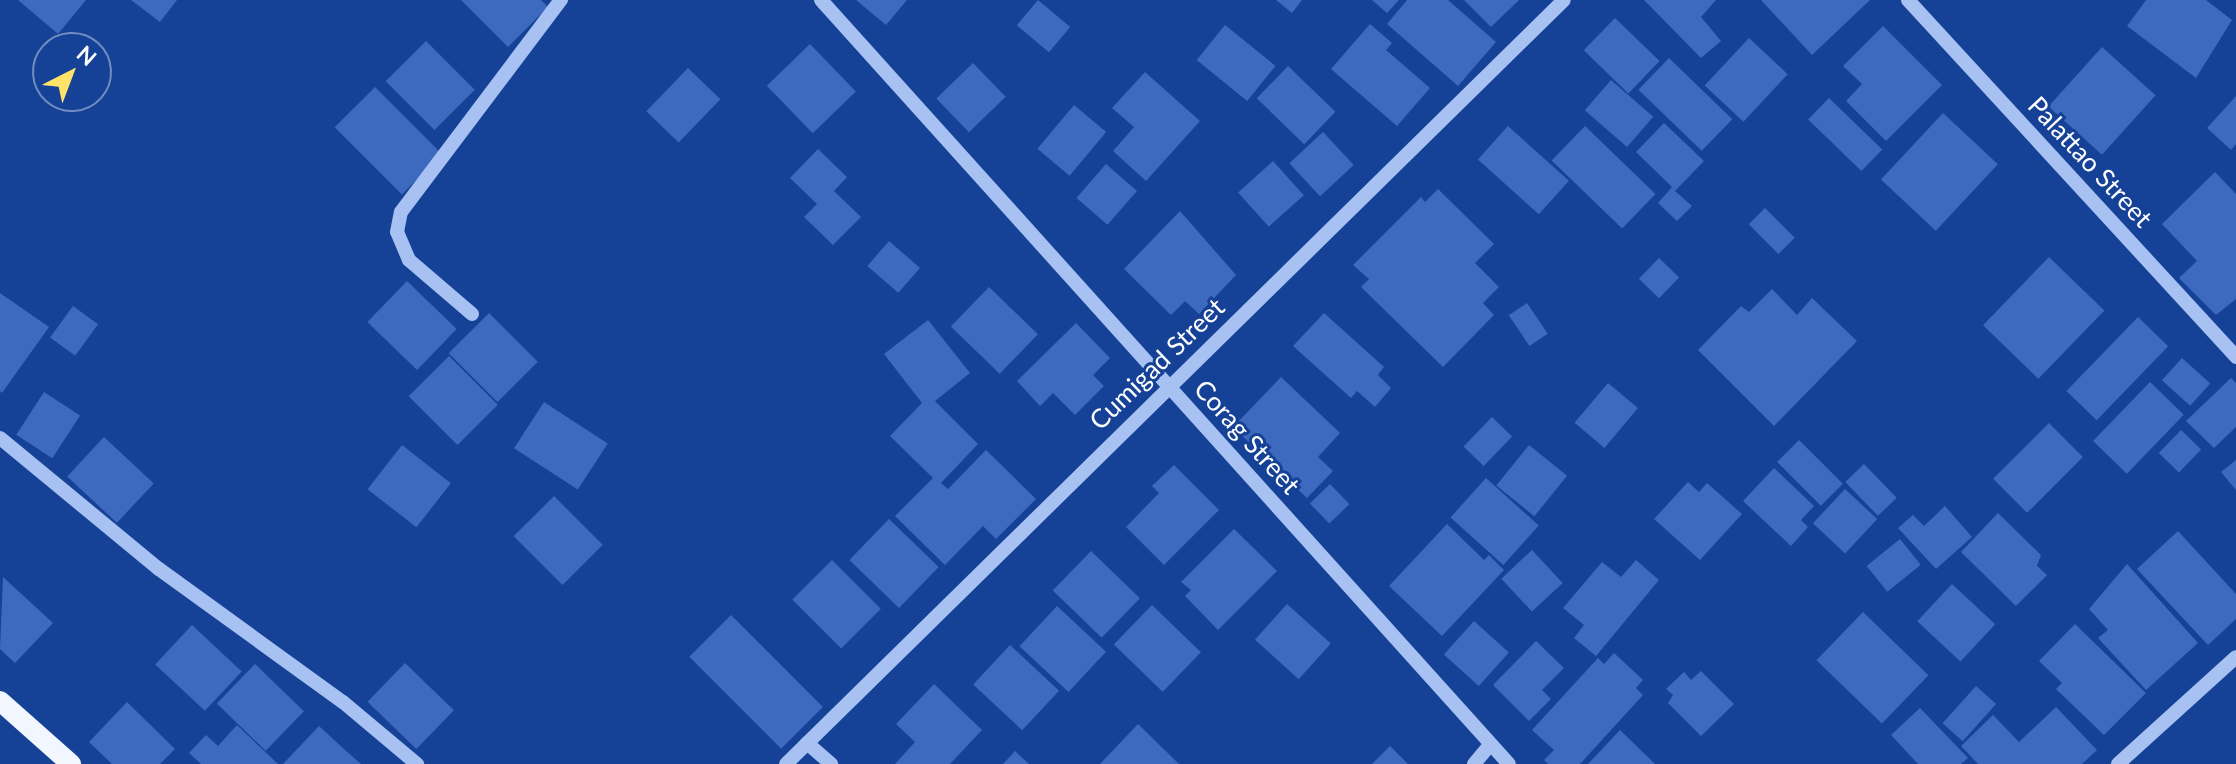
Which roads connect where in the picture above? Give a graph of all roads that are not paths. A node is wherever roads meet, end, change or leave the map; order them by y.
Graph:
1 (561, 0) edge
2 (821, 0) edge
3 (1564, 0) edge
4 (1908, 0) edge
5 (472, 314) dead end
6 (2236, 357) edge
7 (1169, 386) junction
8 (0, 438) edge
9 (2236, 657) edge
10 (0, 701) edge
11 (807, 743) junction
12 (1491, 744) junction
13 (71, 764) edge
14 (417, 764) edge
15 (786, 764) edge
16 (831, 764) edge
17 (1474, 764) edge
18 (1509, 764) edge
19 (2118, 764) edge

1 - 5 street
2 - 7 street, Corag Street
3 - 7 street, Cumigad Street
4 - 6 street, Palattao Street
7 - 11 street, Cumigad Street
7 - 12 street, Corag Street
8 - 14 street
9 - 19 street
10 - 13 main road
11 - 15 street, Cumigad Street
11 - 16 street
12 - 17 street
12 - 18 street, Corag Street

